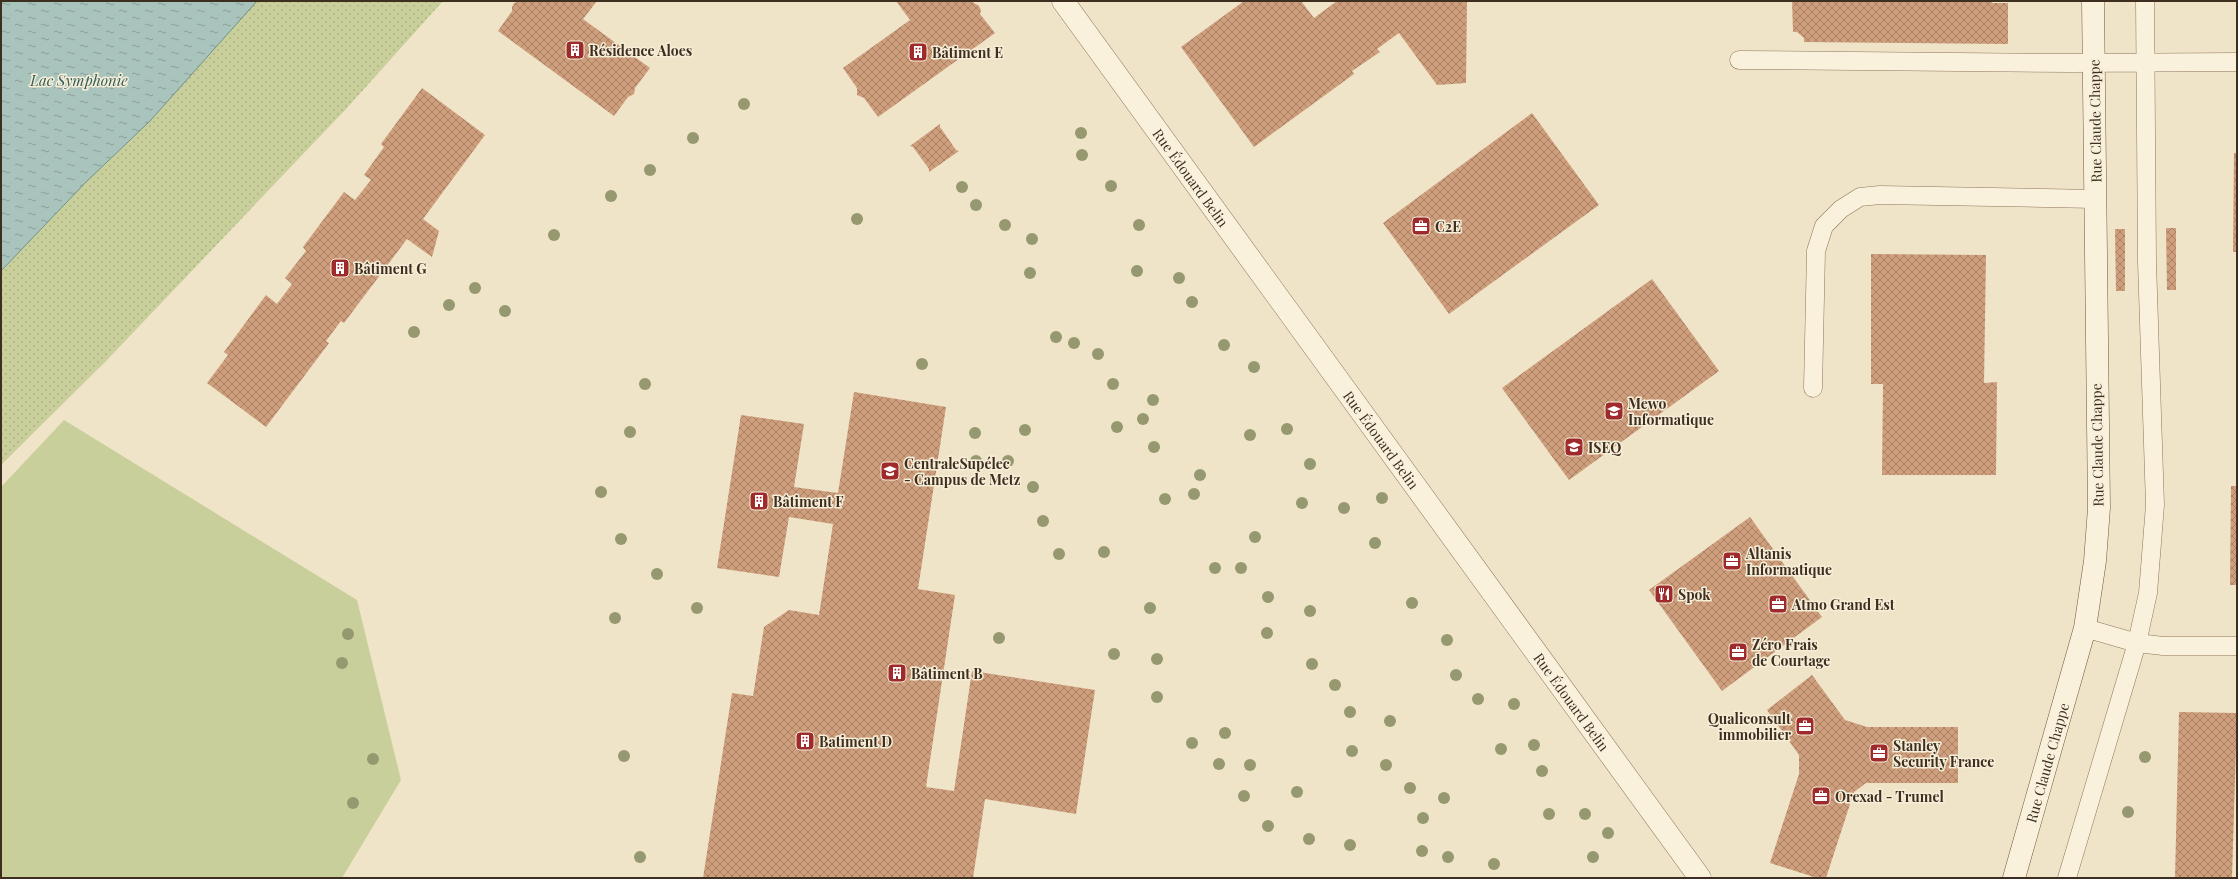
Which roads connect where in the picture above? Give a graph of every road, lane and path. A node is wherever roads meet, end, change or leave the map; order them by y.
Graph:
1 (1063, 1) edge
2 (2093, 1) edge
3 (2145, 1) edge
4 (1738, 60) dead end
5 (2145, 62) junction
6 (2237, 62) edge
7 (2094, 63) junction
8 (2095, 199) junction
9 (1813, 388) dead end
10 (2085, 628) junction
11 (2137, 643) junction
12 (2237, 646) edge
13 (1700, 878) edge
14 (2014, 878) edge
15 (2067, 878) edge

1 - 13 street, Rue Édouard Belin
2 - 7 street, Rue Claude Chappe
3 - 5 lane
4 - 7 lane
5 - 6 lane
5 - 7 lane
5 - 11 lane
7 - 8 street, Rue Claude Chappe
8 - 9 lane
8 - 10 street, Rue Claude Chappe
10 - 11 lane
10 - 14 street, Rue Claude Chappe
11 - 12 lane
11 - 15 lane

